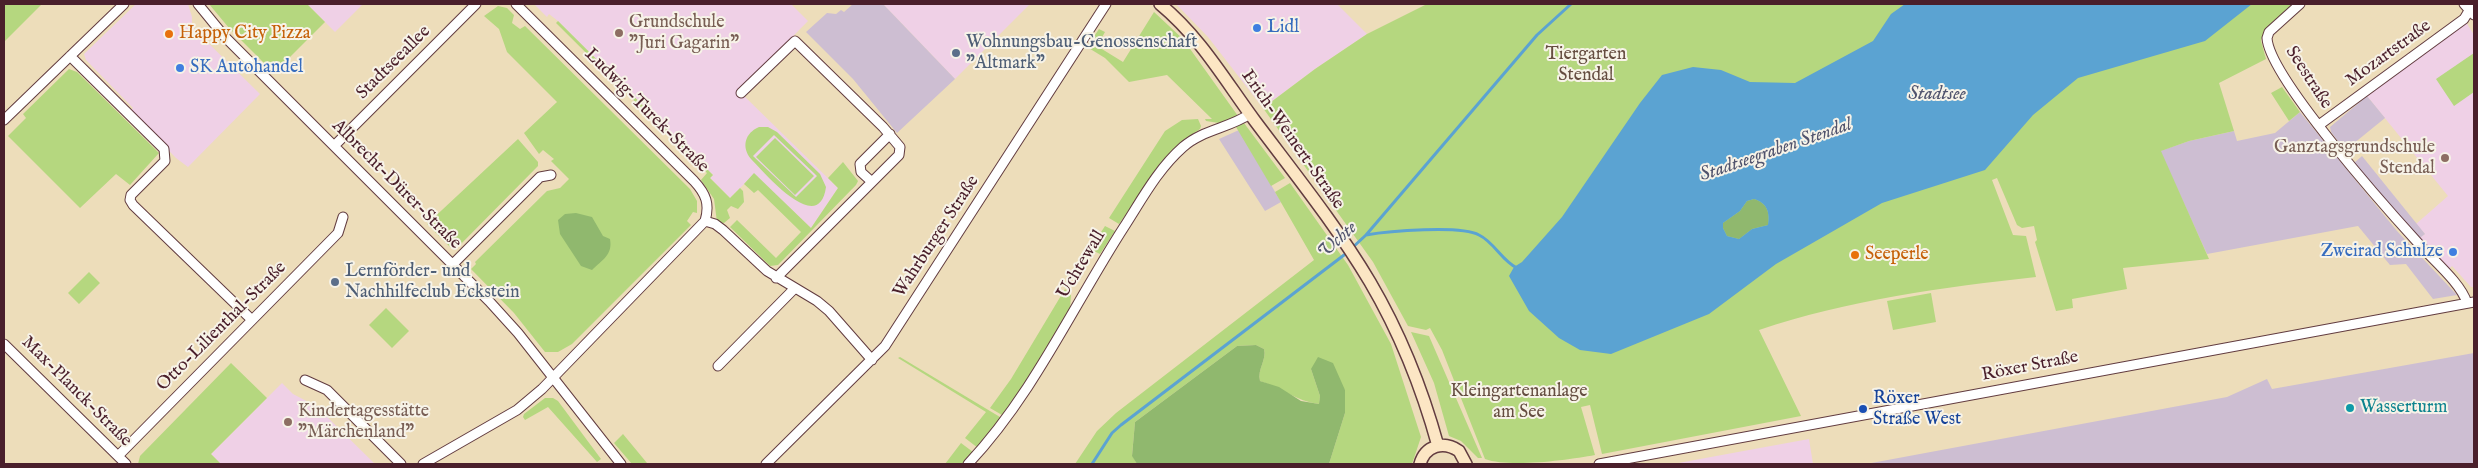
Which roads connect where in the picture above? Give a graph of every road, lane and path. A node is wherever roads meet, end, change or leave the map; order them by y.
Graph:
1 (124, 4) edge
2 (198, 4) edge
3 (476, 4) edge
4 (516, 4) edge
5 (1106, 4) edge
6 (1160, 4) edge
7 (2300, 4) edge
8 (2470, 8) edge
9 (70, 56) junction
10 (741, 93) dead end
11 (1250, 114) junction
12 (5, 117) edge
13 (2319, 126) junction
14 (890, 134) junction
15 (334, 146) junction
16 (551, 175) dead end
17 (872, 182) junction
18 (343, 217) dead end
19 (705, 222) junction
20 (453, 264) junction
21 (776, 278) junction
22 (794, 289) junction
23 (2470, 302) edge
24 (252, 320) junction
25 (6, 349) edge
26 (872, 360) junction
27 (718, 366) dead end
28 (553, 378) junction
29 (305, 380) dead end
30 (1438, 446) junction
31 (118, 456) junction
32 (126, 464) edge
33 (401, 464) edge
34 (423, 464) edge
35 (621, 464) edge
36 (766, 464) edge
37 (968, 464) edge
38 (1420, 464) edge
39 (1466, 464) edge
40 (1599, 464) edge

1 - 9 street
2 - 15 street, Albrecht-Dürer-Straße
3 - 15 street, Stadtseeallee
4 - 19 street, Ludwig-Turek-Straße
5 - 26 street, Wahrburger Straße
6 - 11 street, Erich-Weinert-Straße
7 - 13 street, Seestraße
8 - 13 street, Mozartstraße
9 - 12 street
9 - 24 street
10 - 14 street
11 - 30 street, Erich-Weinert-Straße
11 - 37 street, Uchtewall
13 - 23 street, Seestraße
14 - 17 street
14 - 17 street
15 - 20 street, Albrecht-Dürer-Straße
16 - 20 street
17 - 21 street
18 - 24 street, Otto-Lilienthal-Straße
19 - 21 street
19 - 28 street
20 - 28 street, Albrecht-Dürer-Straße
21 - 22 street
22 - 26 street
22 - 27 street
23 - 40 street, Röxer Straße
24 - 31 street, Otto-Lilienthal-Straße
25 - 31 street, Max-Planck-Straße
26 - 36 street, Wahrburger Straße
28 - 34 street
28 - 35 street, Albrecht-Dürer-Straße
29 - 33 street
30 - 38 street
30 - 39 street
31 - 32 street, Max-Planck-Straße

